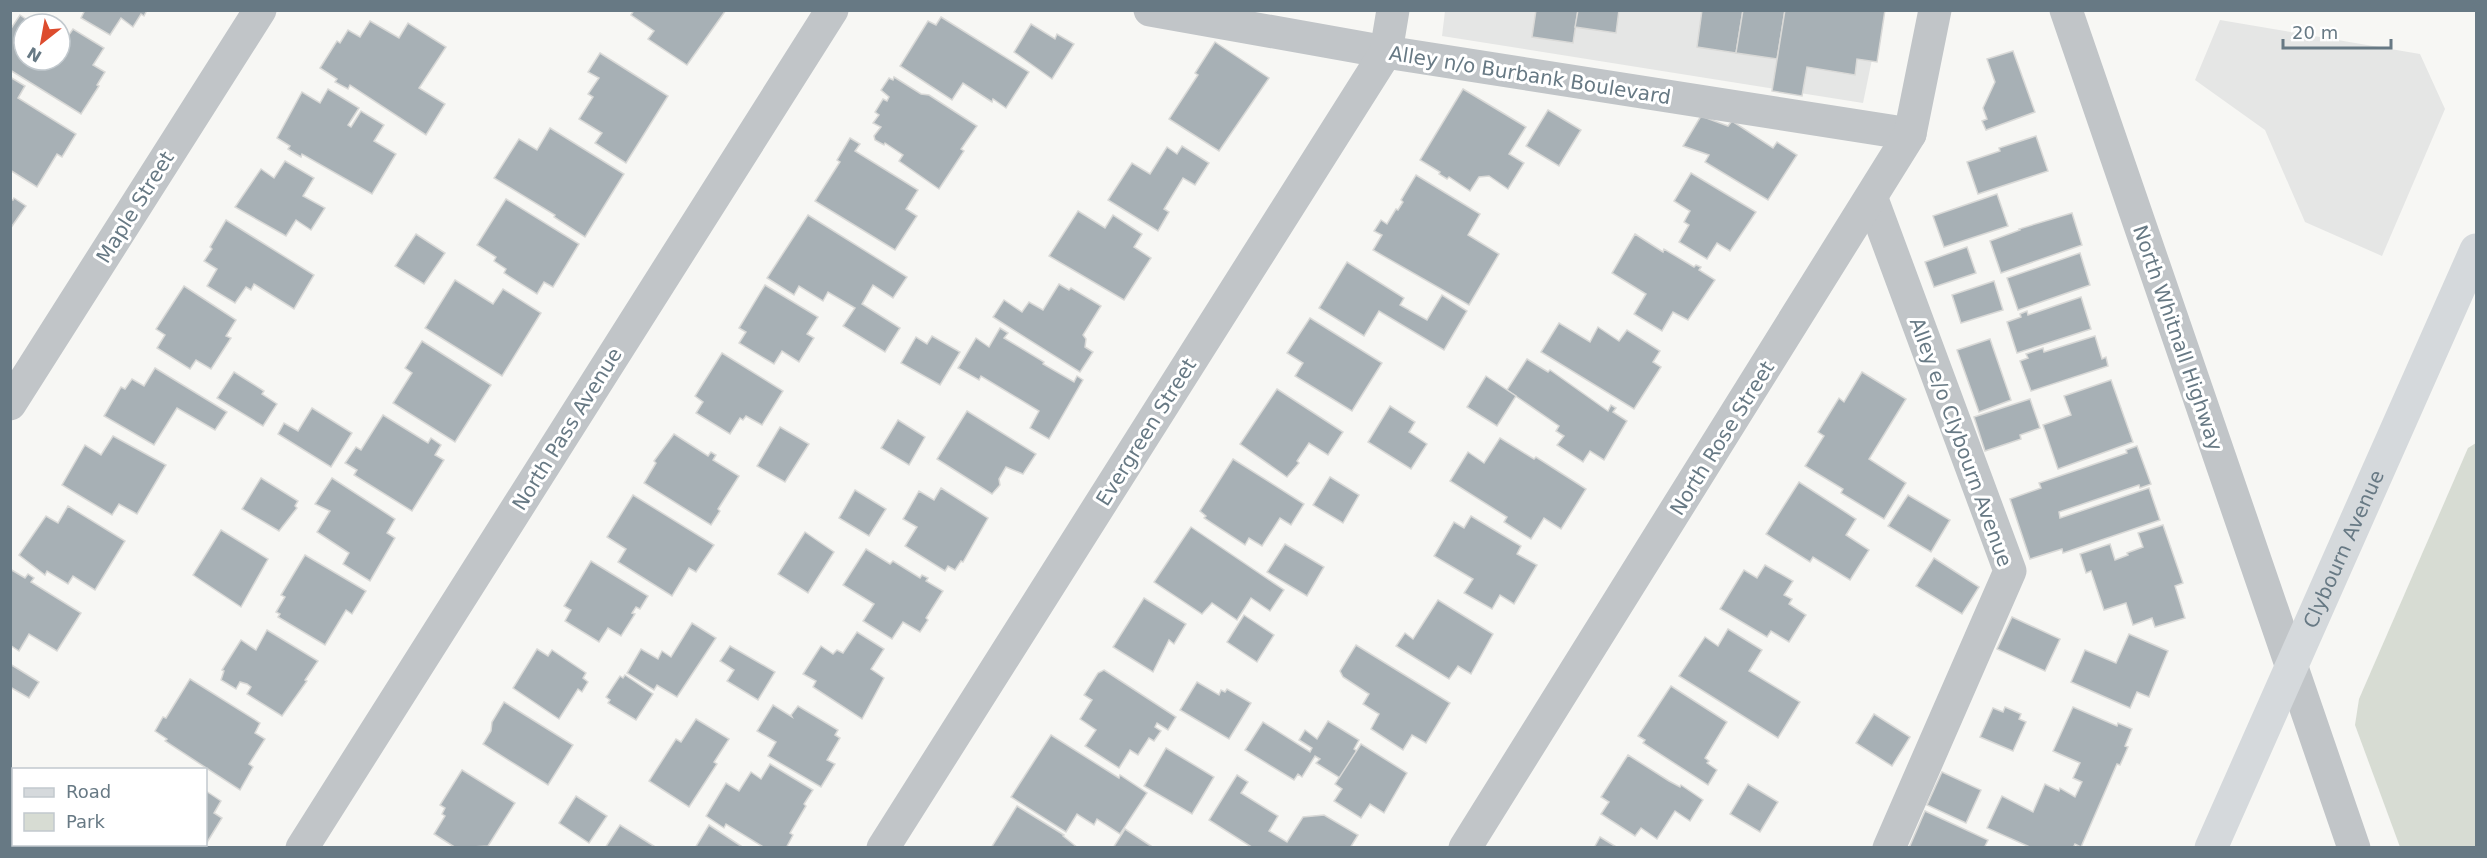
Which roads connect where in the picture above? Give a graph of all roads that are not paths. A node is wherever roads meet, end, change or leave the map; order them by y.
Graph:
1 (260, 10) edge
2 (832, 10) edge
3 (1150, 10) edge
4 (1393, 10) edge
5 (2066, 11) edge
6 (1940, 15) edge
7 (1386, 52) junction
8 (1910, 134) junction
9 (1872, 199) junction
10 (2476, 254) edge
11 (10, 404) edge
12 (2291, 665) junction
13 (302, 848) edge
14 (883, 848) edge
15 (1465, 848) edge
16 (1889, 848) edge
17 (2211, 848) edge
18 (2354, 848) edge

1 - 11 street, Maple Street
2 - 13 street, North Pass Avenue
3 - 7 street, Alley n/o Burbank Boulevard
4 - 7 street, Evergreen Street
5 - 12 street, North Whitnall Highway
6 - 8 street, North Rose Street
7 - 8 street, Alley n/o Burbank Boulevard
7 - 14 street, Evergreen Street
8 - 9 street, North Rose Street
9 - 15 street, North Rose Street
9 - 16 street, Alley e/o Clybourn Avenue
10 - 12 main road, Clybourn Avenue
12 - 17 main road, Clybourn Avenue
12 - 18 street, North Whitnall Highway

